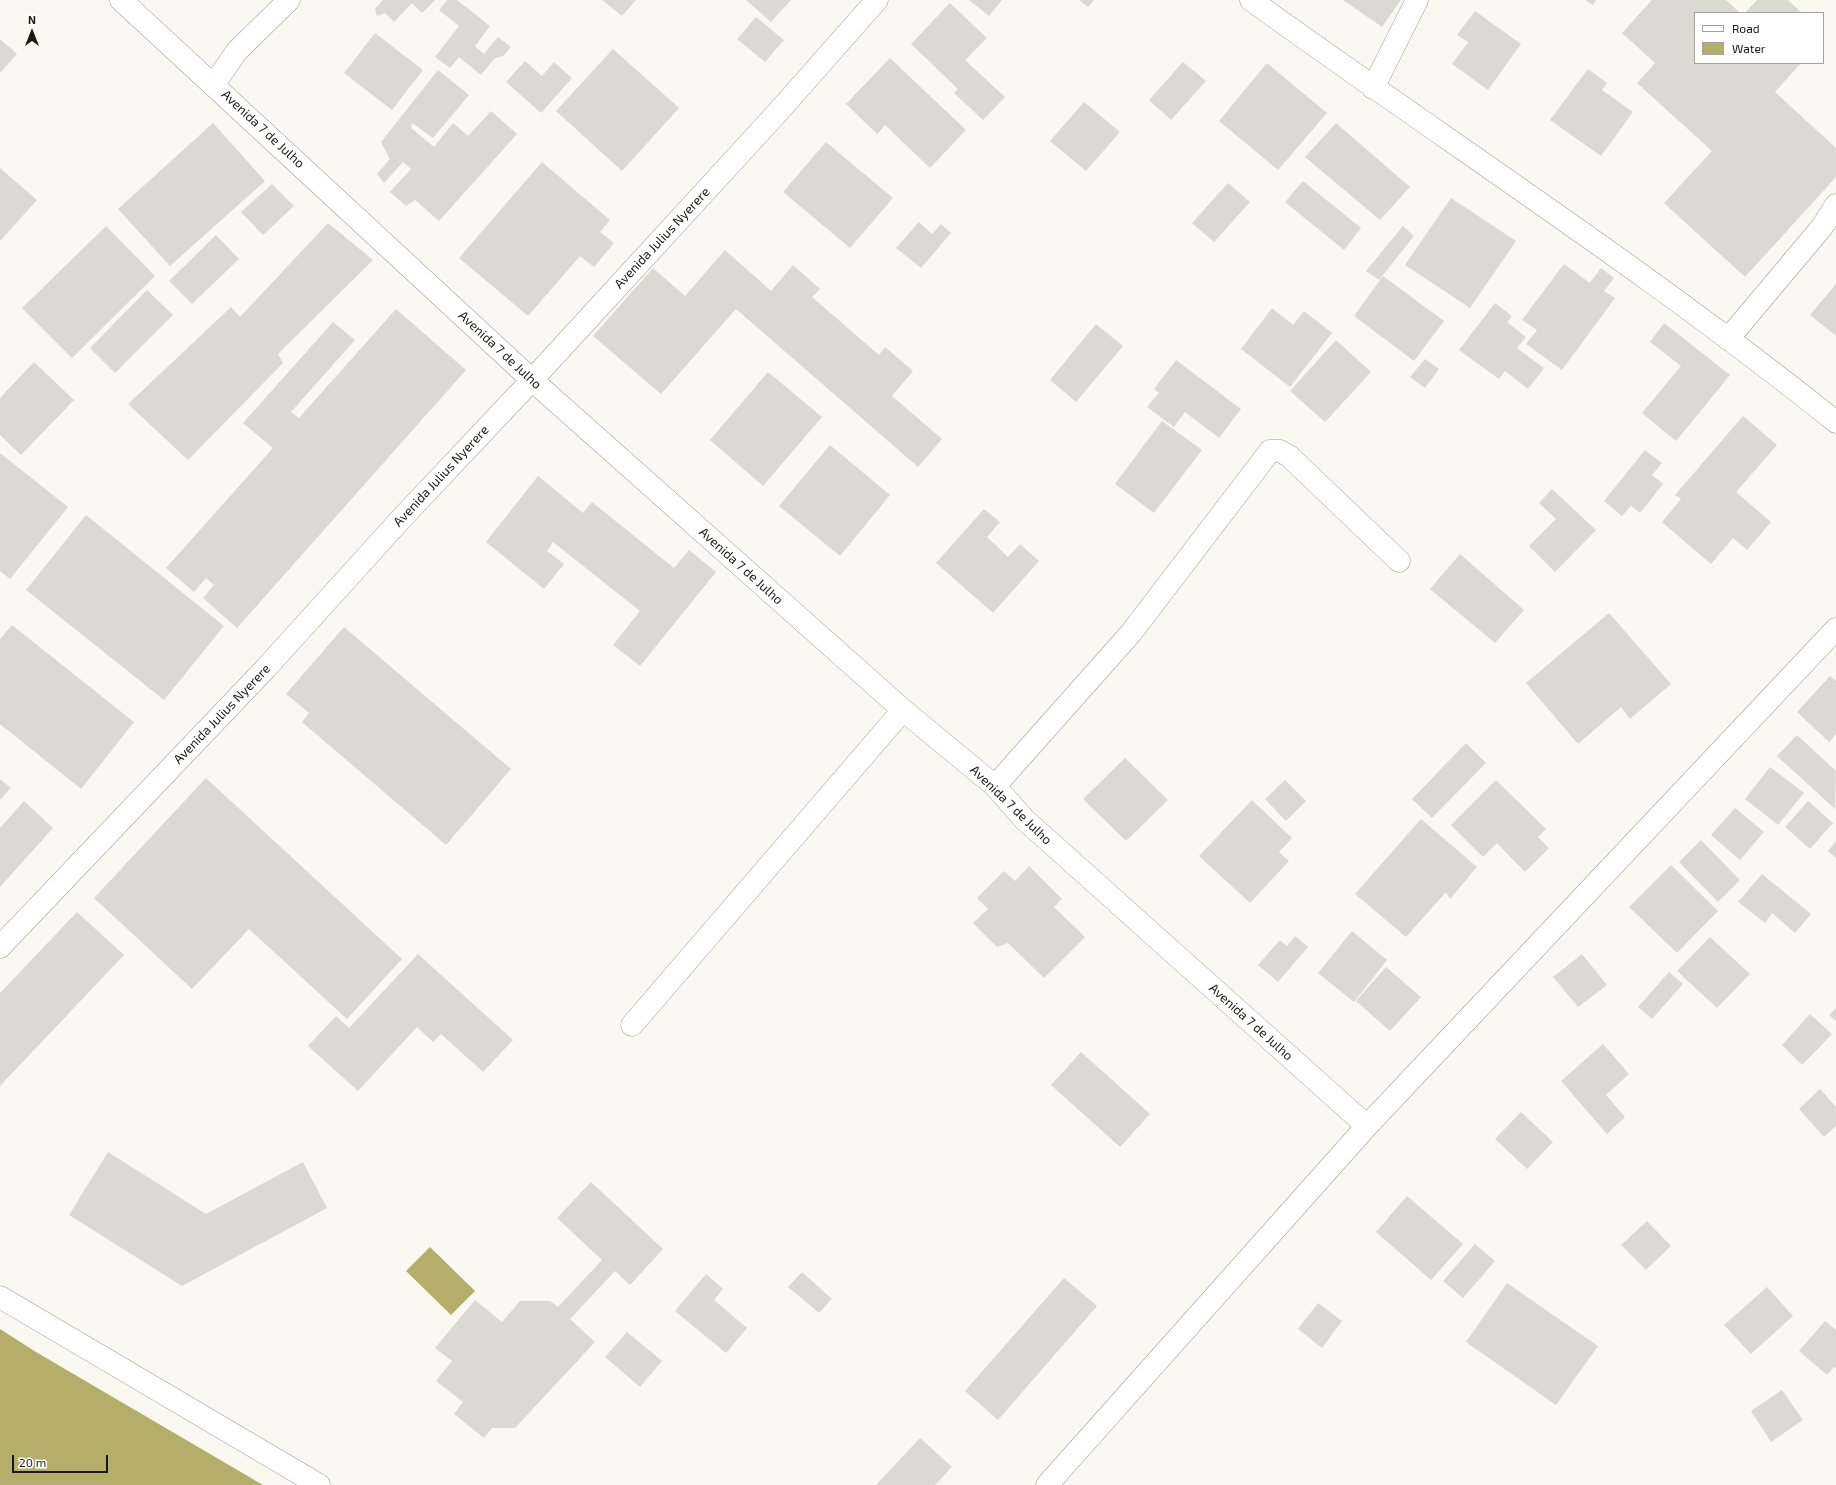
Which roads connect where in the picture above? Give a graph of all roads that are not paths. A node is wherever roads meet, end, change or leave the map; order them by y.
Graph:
1 (121, 0) edge
2 (289, 0) edge
3 (877, 0) edge
4 (1251, 0) edge
5 (1417, 0) edge
6 (214, 84) junction
7 (1373, 88) junction
8 (1836, 205) edge
9 (1728, 339) junction
10 (532, 380) junction
11 (1836, 422) edge
12 (1399, 561) dead end
13 (1836, 629) edge
14 (903, 710) junction
15 (995, 786) junction
16 (0, 947) edge
17 (632, 1025) dead end
18 (1368, 1126) junction
19 (0, 1298) edge
20 (319, 1485) edge
21 (1047, 1485) edge

1 - 6 street, Avenida 7 de Julho
2 - 6 street
3 - 10 street, Avenida Julius Nyerere
4 - 7 street
5 - 7 street
6 - 10 street, Avenida 7 de Julho
7 - 9 street
8 - 9 street
9 - 11 street
10 - 14 street, Avenida 7 de Julho
10 - 16 street, Avenida Julius Nyerere
12 - 15 street
13 - 18 street
14 - 15 street, Avenida 7 de Julho
14 - 17 street
15 - 18 street, Avenida 7 de Julho
18 - 21 street
19 - 20 street

